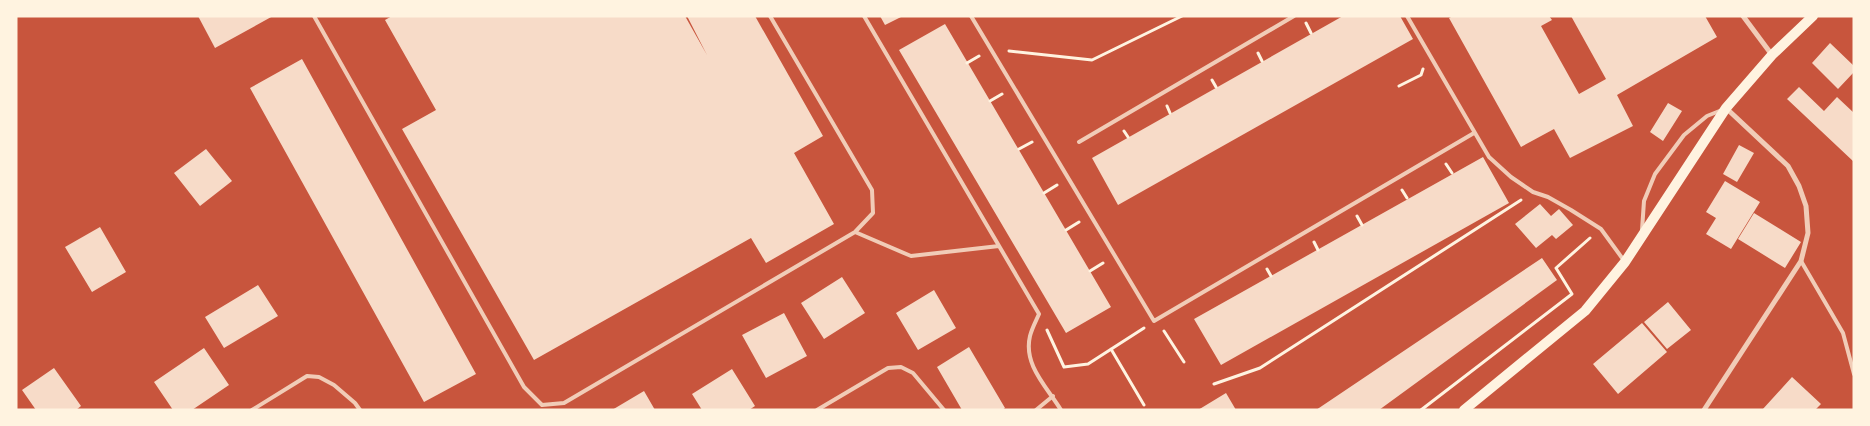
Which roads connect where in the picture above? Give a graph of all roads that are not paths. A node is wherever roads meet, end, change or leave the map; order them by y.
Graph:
1 (314, 16) edge
2 (770, 16) edge
3 (864, 16) edge
4 (971, 16) edge
5 (1294, 16) edge
6 (1407, 16) edge
7 (1743, 16) edge
8 (1813, 16) edge
9 (1772, 55) junction
10 (1726, 108) junction
11 (1474, 133) junction
12 (1079, 142) dead end
13 (855, 232) junction
14 (1642, 234) junction
15 (998, 246) junction
16 (1801, 261) junction
17 (1624, 262) junction
18 (1854, 374) edge
19 (1053, 396) junction
20 (252, 410) edge
21 (360, 410) edge
22 (817, 410) edge
23 (944, 410) edge
24 (1036, 410) edge
25 (1061, 410) edge
26 (1464, 410) edge
27 (1704, 410) edge

1 - 13 lane
2 - 13 lane
3 - 15 lane
4 - 11 lane
5 - 12 lane
6 - 11 lane
7 - 9 street
8 - 9 main road
9 - 10 main road
10 - 14 main road
10 - 14 lane
10 - 16 street
11 - 17 lane
13 - 15 lane
14 - 17 main road
15 - 19 lane
16 - 18 lane
16 - 27 street
17 - 26 main road
19 - 24 lane
19 - 25 lane
20 - 21 lane
22 - 23 lane

